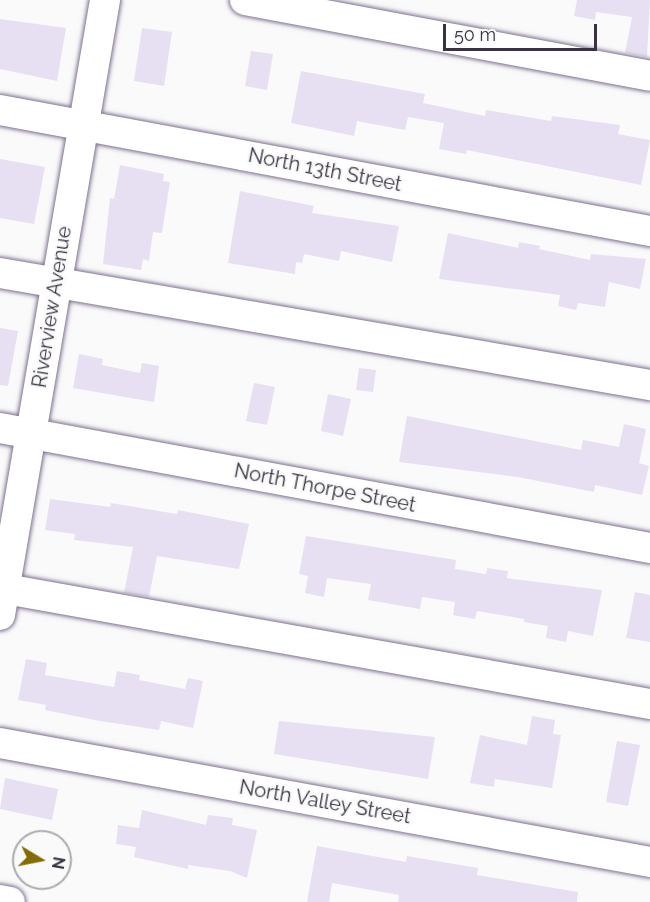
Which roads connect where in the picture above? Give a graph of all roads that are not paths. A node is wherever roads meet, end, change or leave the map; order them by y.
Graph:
1 (105, 0) edge
2 (245, 0) edge
3 (650, 76) edge
4 (0, 110) edge
5 (83, 125) junction
6 (650, 231) edge
7 (0, 273) edge
8 (57, 283) junction
9 (650, 386) edge
10 (0, 428) edge
11 (31, 433) junction
12 (650, 548) edge
13 (2, 597) edge
14 (650, 704) edge
15 (0, 742) edge
16 (650, 862) edge
17 (0, 900) edge
18 (10, 902) edge

1 - 5 street, Riverview Avenue
2 - 3 street
4 - 5 street, North 13th Street
5 - 6 street, North 13th Street
5 - 8 street, Riverview Avenue
7 - 8 street
8 - 9 street
8 - 11 street, Riverview Avenue
10 - 11 street, North Thorpe Street
11 - 12 street, North Thorpe Street
11 - 13 street, Riverview Avenue
13 - 14 street
15 - 16 street, North Valley Street
17 - 18 street

